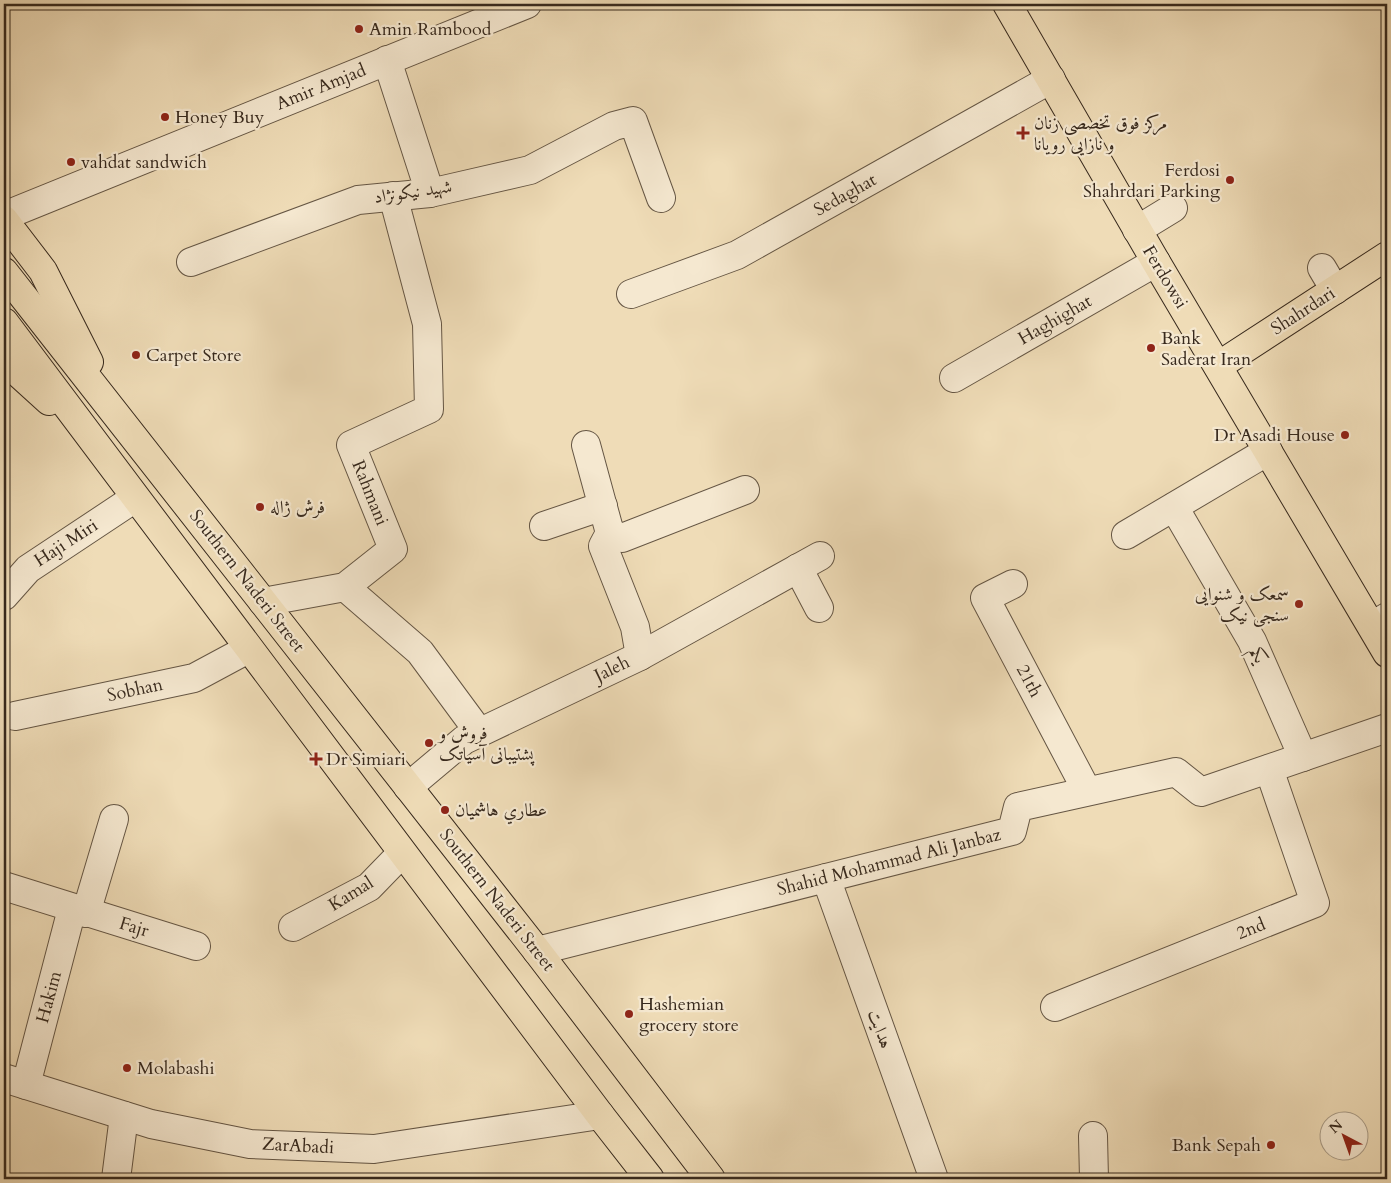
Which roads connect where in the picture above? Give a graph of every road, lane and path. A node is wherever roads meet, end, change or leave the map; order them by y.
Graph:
1 (527, 4) edge
2 (1007, 4) edge
3 (388, 60) junction
4 (1051, 79) junction
5 (430, 193) junction
6 (392, 196) junction
7 (661, 198) dead end
8 (1173, 208) dead end
9 (4, 216) edge
10 (4, 220) edge
11 (1137, 230) junction
12 (1387, 256) edge
13 (191, 262) dead end
14 (1156, 262) junction
15 (4, 272) edge
16 (631, 294) dead end
17 (4, 322) edge
18 (6, 365) edge
19 (1218, 366) junction
20 (954, 378) dead end
21 (113, 410) junction
22 (89, 436) junction
23 (586, 444) dead end
24 (1268, 451) junction
25 (745, 490) dead end
26 (135, 498) junction
27 (603, 506) junction
28 (1174, 507) junction
29 (544, 526) dead end
30 (610, 533) junction
31 (1126, 535) dead end
32 (1013, 584) dead end
33 (345, 587) junction
34 (4, 596) edge
35 (263, 602) junction
36 (819, 608) dead end
37 (1379, 622) edge
38 (248, 649) junction
39 (1387, 653) edge
40 (640, 656) junction
41 (15, 716) dead end
42 (1387, 728) edge
43 (480, 732) junction
44 (1303, 757) junction
45 (1269, 769) junction
46 (408, 786) junction
47 (1088, 791) junction
48 (114, 818) dead end
49 (402, 853) junction
50 (826, 878) junction
51 (4, 886) edge
52 (79, 911) junction
53 (293, 927) dead end
54 (196, 946) dead end
55 (537, 952) junction
56 (1055, 1007) dead end
57 (15, 1081) edge
58 (124, 1116) junction
59 (600, 1116) junction
60 (1093, 1136) dead end
61 (116, 1179) edge
62 (650, 1179) edge
63 (711, 1179) edge
64 (934, 1179) edge
65 (1094, 1179) edge

1 - 3 street, Amir Amjad
2 - 4 main road, Ferdowsi
3 - 5 street
3 - 9 street, Amir Amjad
4 - 11 main road, Ferdowsi
4 - 16 street, Sedaghat
5 - 6 street, شهید نیکونژاد
5 - 7 street, شهید نیکونژاد
6 - 13 street, شهید نیکونژاد
6 - 33 street, Rahmani
8 - 11 street
10 - 21 main road, Southern Naderi Street
11 - 14 main road, Ferdowsi
12 - 19 main road, Shahrdari
14 - 19 main road, Ferdowsi
14 - 20 street, Haghighat
15 - 21 main road, Southern Naderi Street
17 - 22 main road
18 - 22 main road
19 - 24 main road, Ferdowsi
21 - 35 main road, Southern Naderi Street
22 - 26 main road
23 - 27 street
24 - 28 street
24 - 37 main road, Ferdowsi
25 - 30 street
26 - 34 street, Haji Miri
26 - 38 main road
27 - 29 street
27 - 30 street
28 - 31 street
28 - 44 street, یکم
30 - 40 street
32 - 47 street, 21th
33 - 35 street, Rahmani
33 - 43 street
35 - 46 main road, Southern Naderi Street
36 - 40 street, Jaleh
37 - 39 main road, Ferdowsi
38 - 41 street, Sobhan
38 - 49 main road
40 - 43 street, Jaleh
42 - 44 street, Shahid Mohammad Ali Janbaz
43 - 46 street, Jaleh
44 - 45 street, Shahid Mohammad Ali Janbaz
45 - 47 street, Shahid Mohammad Ali Janbaz
45 - 56 street, 2nd
46 - 55 main road, Southern Naderi Street
47 - 50 street, Shahid Mohammad Ali Janbaz
48 - 52 street, Hakim
49 - 53 street, Kamal
49 - 59 main road
50 - 55 street, Shahid Mohammad Ali Janbaz
50 - 64 street, هدایت
51 - 52 street, Fajr
52 - 54 street, Fajr
52 - 57 street, Hakim
55 - 63 main road, Southern Naderi Street
57 - 58 street, ZarAbadi
58 - 59 street, ZarAbadi
58 - 61 street
59 - 62 main road
60 - 65 street

